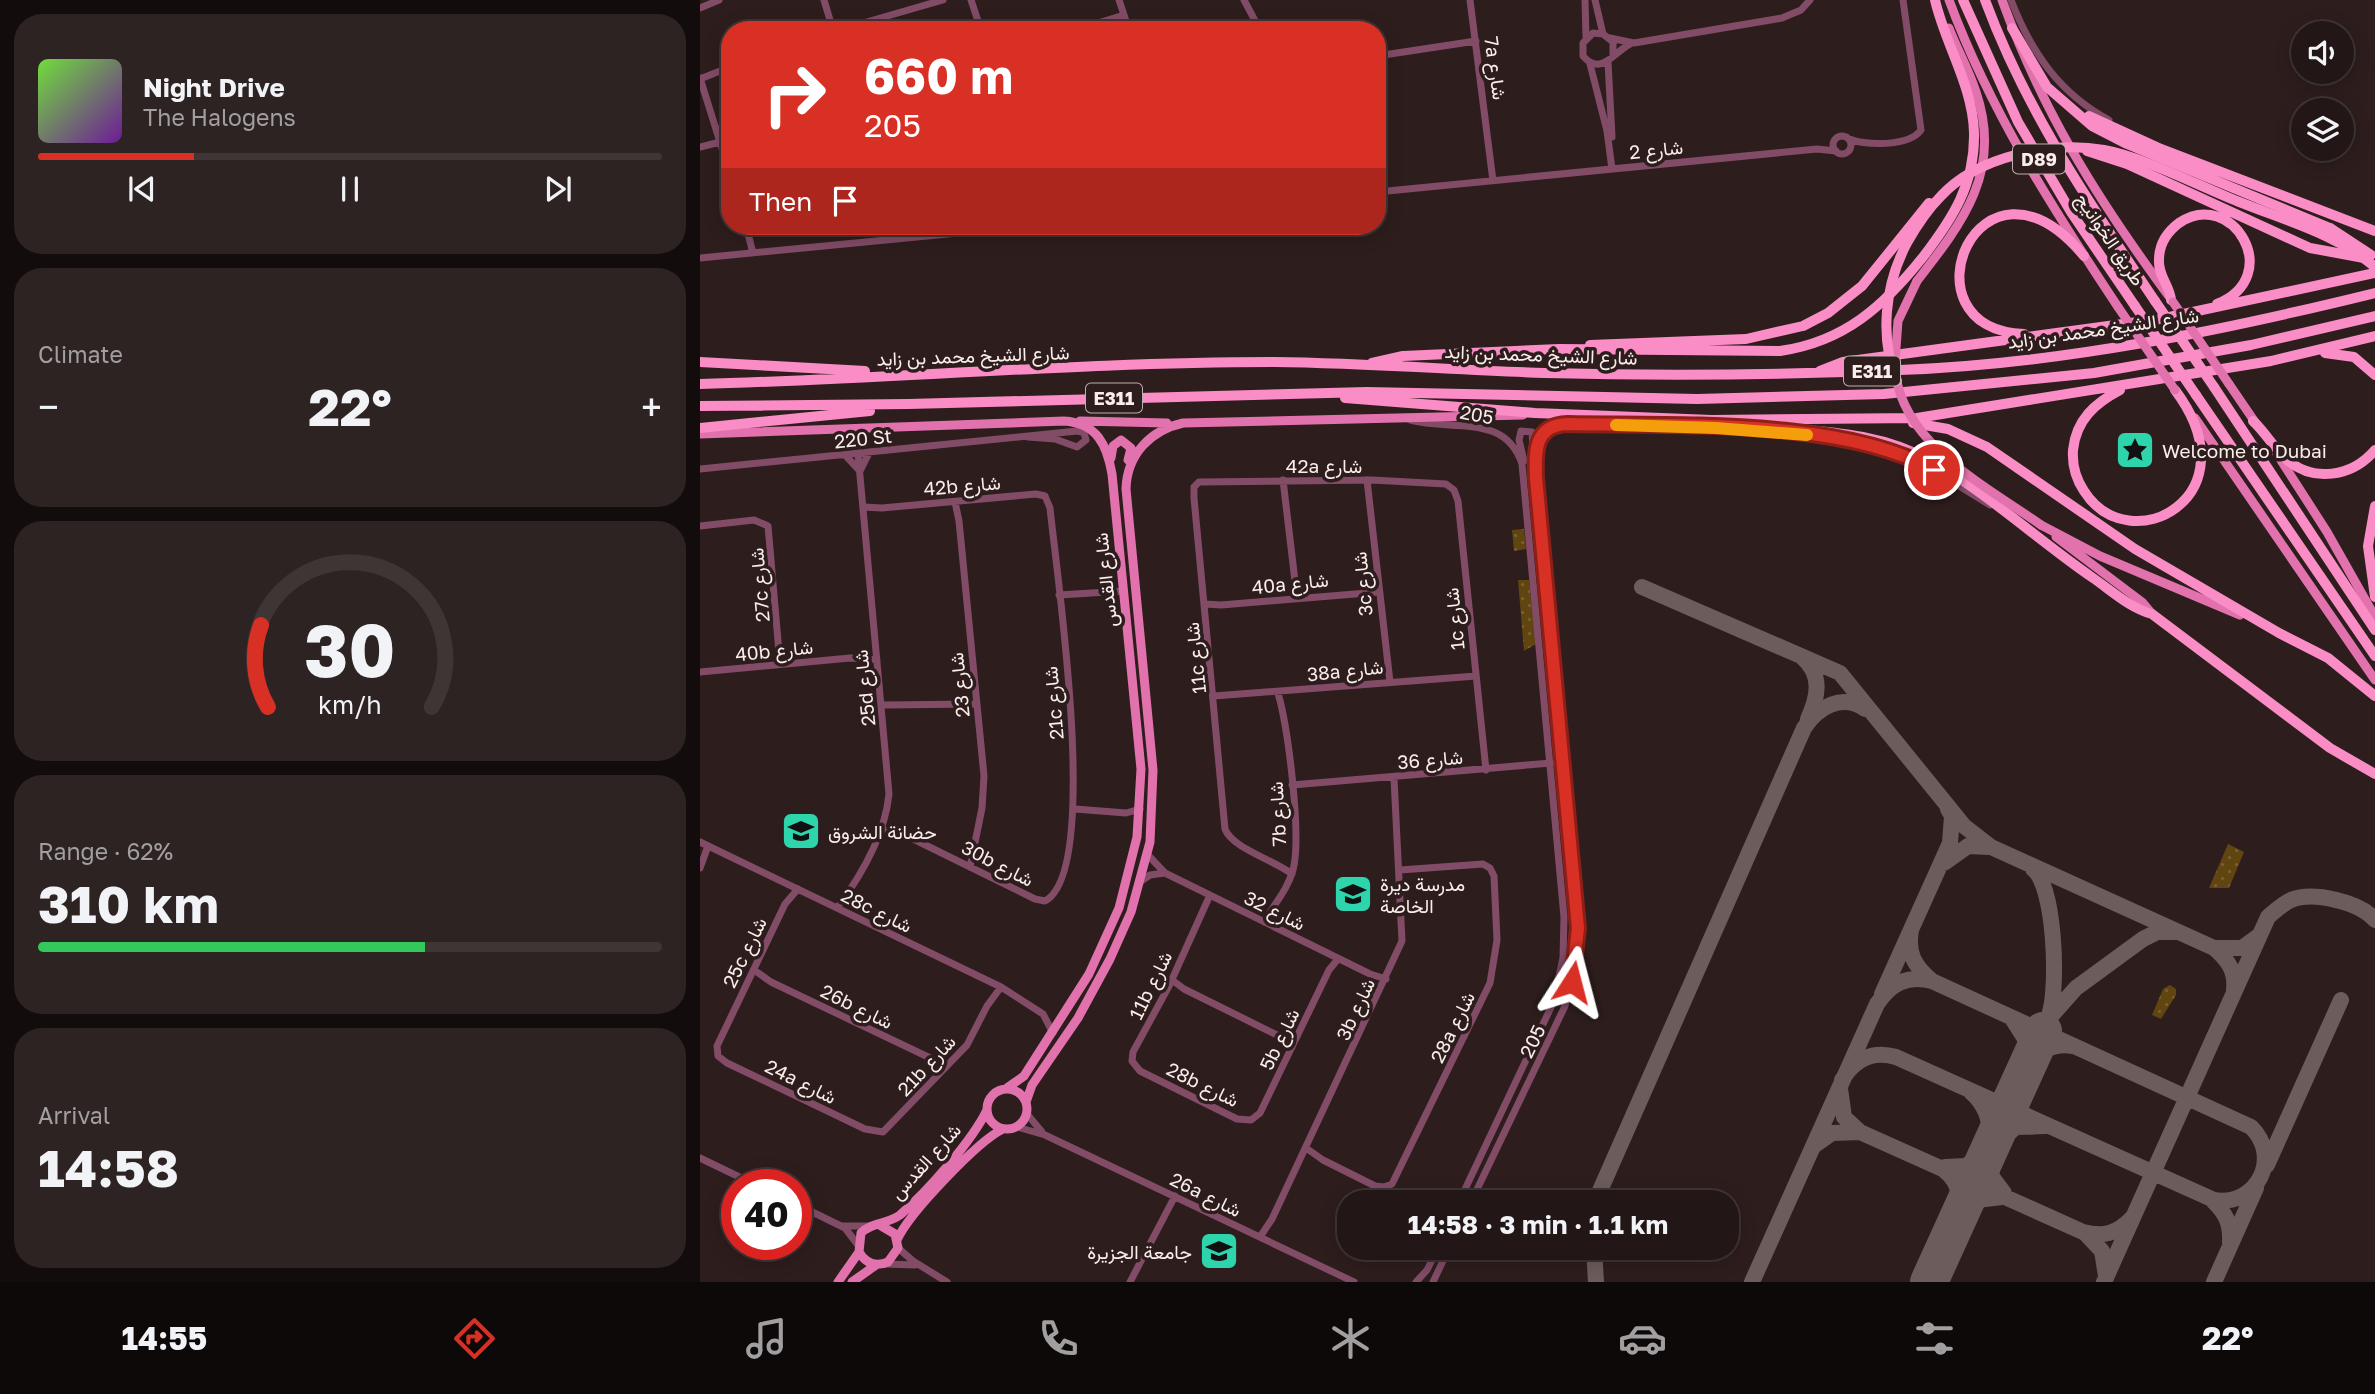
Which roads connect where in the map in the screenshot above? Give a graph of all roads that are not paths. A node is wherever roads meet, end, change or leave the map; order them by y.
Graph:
1 (824, 0) edge
2 (952, 0) edge
3 (971, 0) edge
4 (1119, 0) edge
5 (1470, 0) edge
6 (1585, 0) edge
7 (1595, 0) edge
8 (1811, 0) edge
9 (1903, 0) edge
10 (1937, 0) edge
11 (1949, 0) edge
12 (1963, 0) edge
13 (1985, 0) edge
14 (2002, 0) edge
15 (2011, 0) edge
16 (715, 1) edge
17 (940, 1) edge
18 (1249, 2) edge
19 (700, 6) edge
20 (1124, 15) junction
21 (832, 21) edge
22 (874, 21) edge
23 (978, 21) edge
24 (1105, 21) edge
25 (1126, 21) edge
26 (1256, 21) edge
27 (2012, 28) junction
28 (1607, 36) junction
29 (1586, 39) junction
30 (1476, 41) junction
31 (1634, 43) junction
32 (1386, 55) edge
33 (1610, 59) junction
34 (1590, 63) junction
35 (721, 70) edge
36 (2037, 70) junction
37 (700, 77) edge
38 (716, 128) junction
39 (721, 129) edge
40 (1847, 138) junction
41 (719, 140) junction
42 (1834, 140) junction
43 (700, 145) edge
44 (721, 146) edge
45 (1612, 149) junction
46 (1817, 149) junction
47 (2084, 150) junction
48 (1836, 151) junction
49 (2198, 162) junction
50 (1614, 169) junction
51 (1495, 181) junction
52 (1386, 191) edge
53 (1941, 195) junction
54 (2375, 231) edge
55 (747, 235) edge
56 (893, 235) edge
57 (936, 235) edge
58 (894, 239) junction
59 (751, 253) junction
60 (2084, 256) junction
61 (700, 258) edge
62 (2375, 259) edge
63 (2375, 267) edge
64 (2375, 273) edge
65 (2375, 292) edge
66 (2172, 301) junction
67 (2194, 312) junction
68 (2375, 316) edge
69 (2051, 335) junction
70 (2375, 336) edge
71 (1559, 349) junction
72 (2271, 361) junction
73 (700, 362) edge
74 (1363, 366) junction
75 (906, 373) junction
76 (1817, 373) junction
77 (2375, 375) edge
78 (1897, 381) junction
79 (700, 384) edge
80 (2129, 386) junction
81 (2176, 392) junction
82 (1321, 393) junction
83 (908, 404) junction
84 (700, 406) edge
85 (1535, 414) junction
86 (1405, 418) junction
87 (1883, 419) junction
88 (1712, 420) junction
89 (1075, 421) junction
90 (2253, 421) junction
91 (1183, 423) junction
92 (700, 428) edge
93 (700, 434) edge
94 (1028, 437) junction
95 (2375, 450) edge
96 (869, 453) junction
97 (858, 454) junction
98 (846, 456) junction
99 (700, 468) edge
100 (860, 471) junction
101 (1112, 474) junction
102 (1536, 478) junction
103 (1524, 479) junction
104 (1286, 480) junction
105 (1369, 480) junction
106 (1195, 487) joint
107 (1454, 490) joint
108 (1045, 496) joint
109 (958, 502) junction
110 (1995, 506) junction
111 (2375, 506) edge
112 (863, 511) junction
113 (1128, 516) junction
114 (2041, 525) junction
115 (700, 526) edge
116 (1378, 589) junction
117 (1124, 591) junction
118 (1059, 595) junction
119 (2375, 597) edge
120 (1297, 598) junction
121 (1205, 607) junction
122 (2152, 614) junction
123 (2375, 618) edge
124 (2375, 630) edge
125 (2279, 633) junction
126 (876, 650) junction
127 (2375, 656) edge
128 (850, 658) junction
129 (877, 660) junction
130 (782, 664) junction
131 (700, 672) edge
132 (1475, 673) junction
133 (2375, 680) edge
134 (1388, 682) junction
135 (1282, 693) junction
136 (2375, 696) edge
137 (1215, 699) junction
138 (976, 700) junction
139 (883, 710) junction
140 (1549, 750) junction
141 (1551, 763) junction
142 (1535, 765) junction
143 (1141, 769) junction
144 (1484, 770) junction
145 (2375, 774) edge
146 (1552, 777) junction
147 (1392, 778) junction
148 (1292, 788) junction
149 (1141, 808) junction
150 (1075, 809) junction
151 (884, 820) junction
152 (1568, 820) junction
153 (881, 829) junction
154 (1151, 829) junction
155 (899, 832) junction
156 (707, 845) edge
157 (1147, 855) junction
158 (1278, 863) junction
159 (1294, 863) junction
160 (966, 865) junction
161 (701, 866) edge
162 (1166, 873) junction
163 (1292, 873) junction
164 (1400, 873) junction
165 (1141, 881) junction
166 (794, 887) junction
167 (850, 893) junction
168 (1206, 893) junction
169 (1045, 901) joint
170 (837, 908) junction
171 (847, 913) junction
172 (1267, 923) junction
173 (1335, 957) junction
174 (752, 973) junction
175 (1385, 982) junction
176 (1170, 983) junction
177 (993, 984) junction
178 (1001, 988) junction
179 (987, 1006) junction
180 (1039, 1010) junction
181 (1066, 1013) junction
182 (1053, 1034) junction
183 (1294, 1043) junction
184 (717, 1053) joint
185 (928, 1058) junction
186 (947, 1066) junction
187 (1140, 1071) joint
188 (941, 1073) junction
189 (1007, 1088) junction
190 (1026, 1102) junction
191 (987, 1110) junction
192 (1027, 1114) junction
193 (1254, 1119) joint
194 (1017, 1127) junction
195 (1003, 1129) junction
196 (875, 1133) joint
197 (1045, 1135) junction
198 (1304, 1152) junction
199 (700, 1157) edge
200 (724, 1169) edge
201 (1465, 1190) edge
202 (1477, 1190) edge
203 (1172, 1195) junction
204 (812, 1212) edge
205 (875, 1225) junction
206 (841, 1226) junction
207 (1263, 1239) junction
208 (898, 1244) junction
209 (859, 1249) junction
210 (1431, 1260) edge
211 (1443, 1260) edge
212 (880, 1265) junction
213 (919, 1265) junction
214 (838, 1282) edge
215 (852, 1282) edge
216 (947, 1282) edge
217 (1130, 1282) edge
218 (1354, 1282) edge
219 (1416, 1282) edge
220 (1433, 1282) edge

1 - 21 street
2 - 17 street
3 - 23 street
4 - 20 street
5 - 30 street, 7a شارع
6 - 29 street
7 - 28 street
8 - 31 street
9 - 40 street
10 - 71 highway
10 - 78 main road, bridge
11 - 60 main road
12 - 127 highway, طريق الخوانيج / D89, bridge
13 - 124 highway, طريق الخوانيج / D89, bridge
14 - 27 main road
15 - 49 street
16 - 19 street
17 - 22 street
18 - 26 street
20 - 24 street
20 - 25 street
27 - 36 highway
27 - 66 main road
28 - 29 street
28 - 31 street
28 - 33 street
29 - 34 street
30 - 32 street
30 - 51 street, 7a شارع
31 - 33 street
33 - 34 street
33 - 45 street
34 - 45 street
35 - 37 street
36 - 49 highway
36 - 62 highway, bridge
37 - 38 street
38 - 39 street
38 - 41 street
40 - 42 street
40 - 48 street
41 - 43 street
41 - 44 street
42 - 46 street
42 - 48 street
45 - 50 street
46 - 48 street
46 - 50 street, شارع 2
47 - 53 highway, bridge
47 - 62 highway
47 - 63 highway, bridge
49 - 54 highway
50 - 51 street, شارع 2
51 - 52 street, شارع 2
53 - 71 highway, bridge
53 - 78 highway, bridge
55 - 59 street
56 - 58 street
57 - 58 street
58 - 59 street
59 - 61 street
60 - 69 highway
60 - 81 main road, bridge
64 - 67 highway
65 - 76 highway, شارع الشيخ محمد بن زايد / E311
66 - 67 highway
66 - 90 main road, bridge
67 - 69 highway
68 - 82 highway, شارع الشيخ محمد بن زايد / E311
69 - 76 highway
70 - 72 highway
71 - 74 highway
72 - 77 highway
72 - 80 highway
73 - 75 highway
74 - 75 highway, شارع الشيخ محمد بن زايد / E311
74 - 76 highway, شارع الشيخ محمد بن زايد / E311
75 - 79 highway, شارع الشيخ محمد بن زايد / E311
78 - 114 main road, bridge
80 - 81 highway
80 - 87 highway
81 - 133 main road
82 - 83 highway, شارع الشيخ محمد بن زايد / E311
82 - 85 highway
83 - 84 highway, شارع الشيخ محمد بن زايد / E311
83 - 92 highway
85 - 86 main road, شارع القدس
85 - 88 highway
86 - 91 main road, شارع القدس
86 - 103 street, 205
87 - 88 highway
87 - 125 highway
88 - 110 highway
89 - 91 main road
89 - 93 main road
89 - 101 main road, شارع القدس
90 - 95 highway
90 - 123 main road
91 - 113 main road, شارع القدس
94 - 94 street, 220 St
94 - 96 street, 220 St
96 - 97 street, 220 St
96 - 100 street
97 - 98 street, 220 St
97 - 100 street, 25d شارع
98 - 99 street, 220 St
98 - 100 street
100 - 112 street, 25d شارع
101 - 113 main road
101 - 117 main road, شارع القدس
102 - 103 street
102 - 110 street, 205
102 - 152 street, 205
103 - 140 street, 205
104 - 105 street, 42a شارع
104 - 106 street, 42a شارع
104 - 120 street
105 - 107 street, 42a شارع
105 - 116 street, 3c شارع
106 - 121 street, 11c شارع
107 - 132 street, 1c شارع
108 - 109 street, 42b شارع
108 - 118 street, 21c شارع
109 - 112 street, 42b شارع
109 - 138 street, شارع 23
110 - 122 highway
111 - 119 highway
112 - 126 street, 25d شارع
113 - 154 main road, شارع القدس
114 - 122 main road
114 - 125 main road
115 - 130 street, 27c شارع
116 - 120 street, 40a شارع
116 - 134 street, 3c شارع
117 - 118 street
117 - 143 main road, شارع القدس
118 - 150 street, 21c شارع
120 - 121 street, 40a شارع
121 - 137 street, 11c شارع
122 - 145 highway
125 - 136 highway
126 - 128 street, 40b شارع
126 - 129 street, 25d شارع
128 - 129 street, 40b شارع
128 - 130 street, 40b شارع
129 - 139 street, 25d شارع
130 - 131 street, 40b شارع
132 - 134 street, 38a شارع
132 - 144 street, 1c شارع
134 - 135 street, 38a شارع
135 - 137 street, 38a شارع
135 - 148 street, 7b شارع
137 - 158 street, 11c شارع
138 - 139 street
138 - 160 street, شارع 23
139 - 151 street, 25d شارع
140 - 141 street, 205
140 - 142 street
141 - 142 street, شارع 36
141 - 146 street, 205
141 - 152 street
142 - 144 street, شارع 36
142 - 146 street
143 - 149 main road, شارع القدس
143 - 154 main road
144 - 147 street, شارع 36
146 - 201 street, 205
147 - 148 street, شارع 36
147 - 164 street, 3b شارع
148 - 159 street, 7b شارع
149 - 150 street
149 - 181 main road, شارع القدس
150 - 169 street, 21c شارع
151 - 153 street, 25d شارع
151 - 155 street, 30b شارع
152 - 202 street, 205
153 - 155 street, 30b شارع
153 - 167 street, 25d شارع
154 - 157 main road, شارع القدس
155 - 160 street, 30b شارع
156 - 161 street
156 - 166 street, 28c شارع
157 - 162 street, شارع 32
157 - 165 main road, شارع القدس
158 - 159 street
158 - 163 street
159 - 163 street, 7b شارع
160 - 169 street, 30b شارع
162 - 165 street
162 - 168 street, شارع 32
163 - 172 street, 7b شارع
164 - 175 street, 3b شارع
164 - 198 street, 28a شارع
165 - 190 main road, شارع القدس
166 - 170 street, 28c شارع
166 - 174 street, 25c شارع
167 - 170 street, 25d شارع
167 - 171 street, 25d شارع
168 - 172 street, شارع 32
168 - 176 street, 11b شارع
170 - 171 street, 28c شارع
171 - 177 street, 28c شارع
172 - 173 street, شارع 32
173 - 175 street, شارع 32
173 - 183 street, 5b شارع
174 - 184 street, 25c شارع
174 - 185 street, 26b شارع
175 - 198 street, 3b شارع
176 - 183 street
176 - 187 street, 11b شارع
177 - 178 street, 28c شارع
177 - 179 street, 21b شارع
178 - 179 street, 21b شارع
178 - 180 street, 28c شارع
179 - 186 street, 21b شارع
180 - 181 street, 28c شارع
180 - 182 street, 28c شارع
181 - 182 main road, شارع القدس
182 - 189 main road, شارع القدس
183 - 193 street, 5b شارع
184 - 196 street, 24a شارع
185 - 186 street, 26b شارع
185 - 188 street, 26b شارع
186 - 188 street, 21b شارع
187 - 193 street, 28b شارع
188 - 196 street, 21b شارع
189 - 190 main road
189 - 191 main road
190 - 192 main road
191 - 195 main road
191 - 205 main road, شارع القدس
192 - 194 main road
192 - 197 street, 26a شارع
194 - 195 main road
194 - 197 street, 26a شارع
195 - 208 main road, شارع القدس
197 - 203 street, 26a شارع
198 - 207 street, 3b شارع
199 - 200 street
203 - 207 street, 26a شارع
203 - 217 street
204 - 206 street
205 - 206 street
205 - 208 main road
205 - 209 main road
206 - 209 street
207 - 218 street, 26a شارع
208 - 212 main road
208 - 213 street
209 - 212 main road
209 - 214 main road
210 - 219 street
211 - 220 street
212 - 213 street
212 - 215 main road
213 - 216 street

